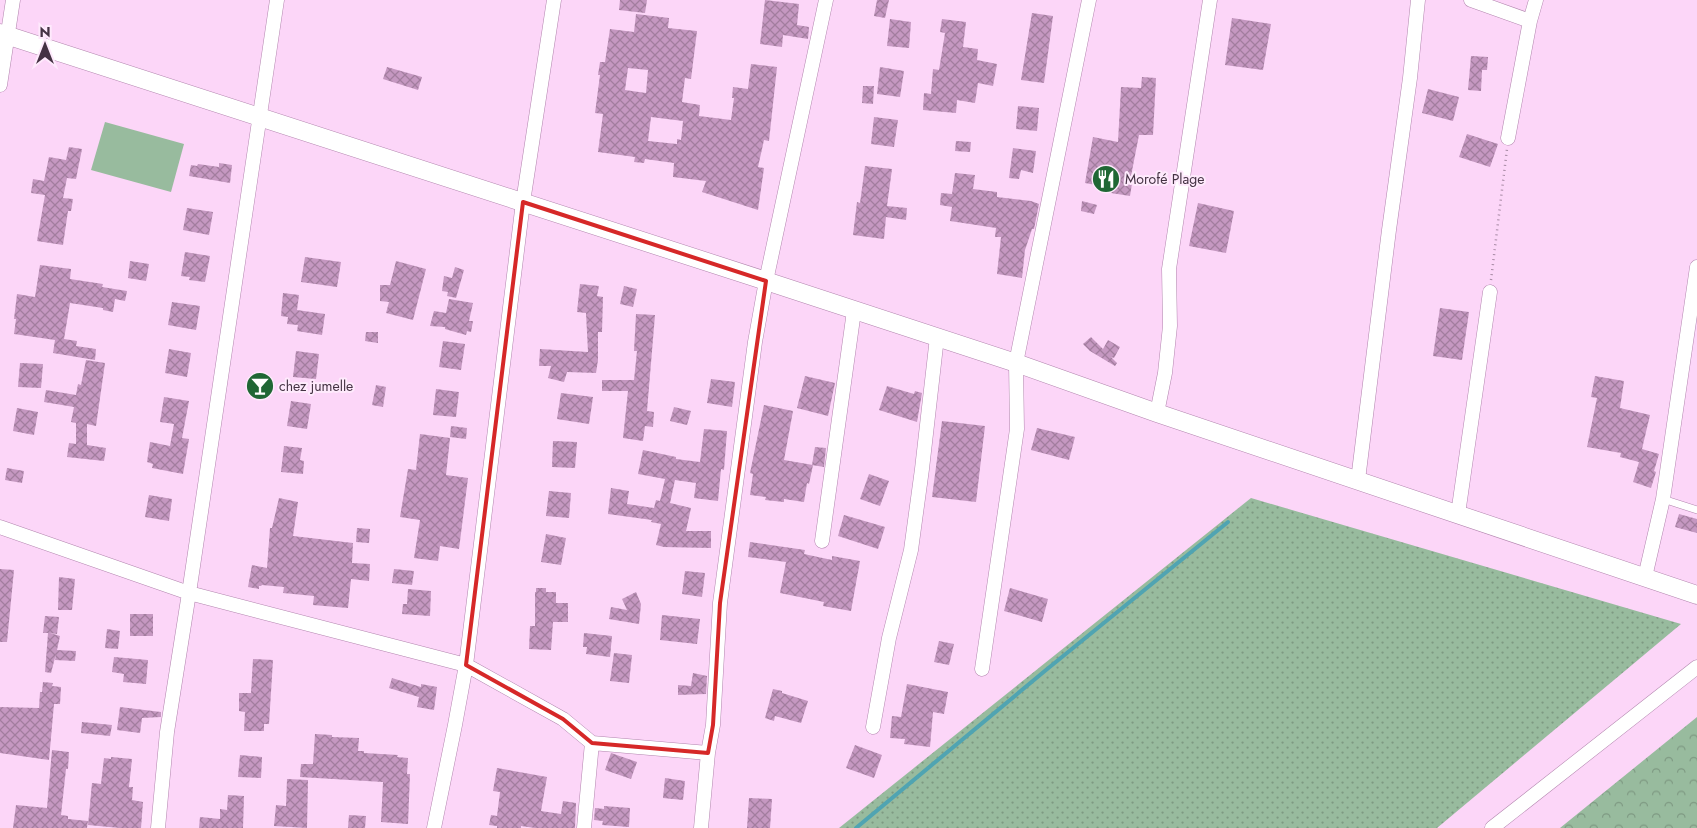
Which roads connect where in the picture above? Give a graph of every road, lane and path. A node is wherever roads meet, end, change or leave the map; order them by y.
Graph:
1 (13, 0) edge
2 (277, 0) edge
3 (554, 0) edge
4 (826, 0) edge
5 (1089, 0) edge
6 (1210, 0) edge
7 (1418, 0) edge
8 (1471, 0) edge
9 (1536, 0) edge
10 (1530, 21) junction
11 (4, 35) edge
12 (0, 85) edge
13 (259, 117) junction
14 (1508, 138) joint
15 (524, 202) junction
16 (1697, 267) edge
17 (766, 280) junction
18 (1490, 292) joint
19 (854, 311) junction
20 (937, 337) junction
21 (1016, 363) junction
22 (1157, 413) junction
23 (1358, 480) junction
24 (1663, 499) junction
25 (1697, 510) edge
26 (1458, 514) junction
27 (0, 527) edge
28 (822, 541) dead end
29 (1644, 577) junction
30 (189, 593) junction
31 (1697, 594) edge
32 (466, 665) junction
33 (1697, 667) edge
34 (982, 668) dead end
35 (873, 727) dead end
36 (592, 743) junction
37 (708, 753) junction
38 (158, 828) edge
39 (434, 828) edge
40 (584, 828) edge
41 (700, 828) edge
42 (1492, 828) edge

1 - 11 street
2 - 13 street
3 - 15 street
4 - 17 street
5 - 21 street
6 - 22 street
7 - 23 street
8 - 10 street
9 - 10 street
10 - 14 street
11 - 12 street
11 - 13 street
13 - 15 street
13 - 30 street
14 - 18 path
15 - 17 street
15 - 32 street
16 - 24 street
17 - 19 street
17 - 37 street
18 - 26 street
19 - 20 street
19 - 28 street
20 - 21 street
20 - 35 street
21 - 22 street
21 - 34 street
22 - 23 street
23 - 26 street
24 - 25 lane
24 - 29 street
26 - 29 street
27 - 30 street
29 - 31 street
30 - 32 street
30 - 38 street
32 - 36 street
32 - 39 street
33 - 42 street
36 - 37 street
36 - 40 street
37 - 41 street

